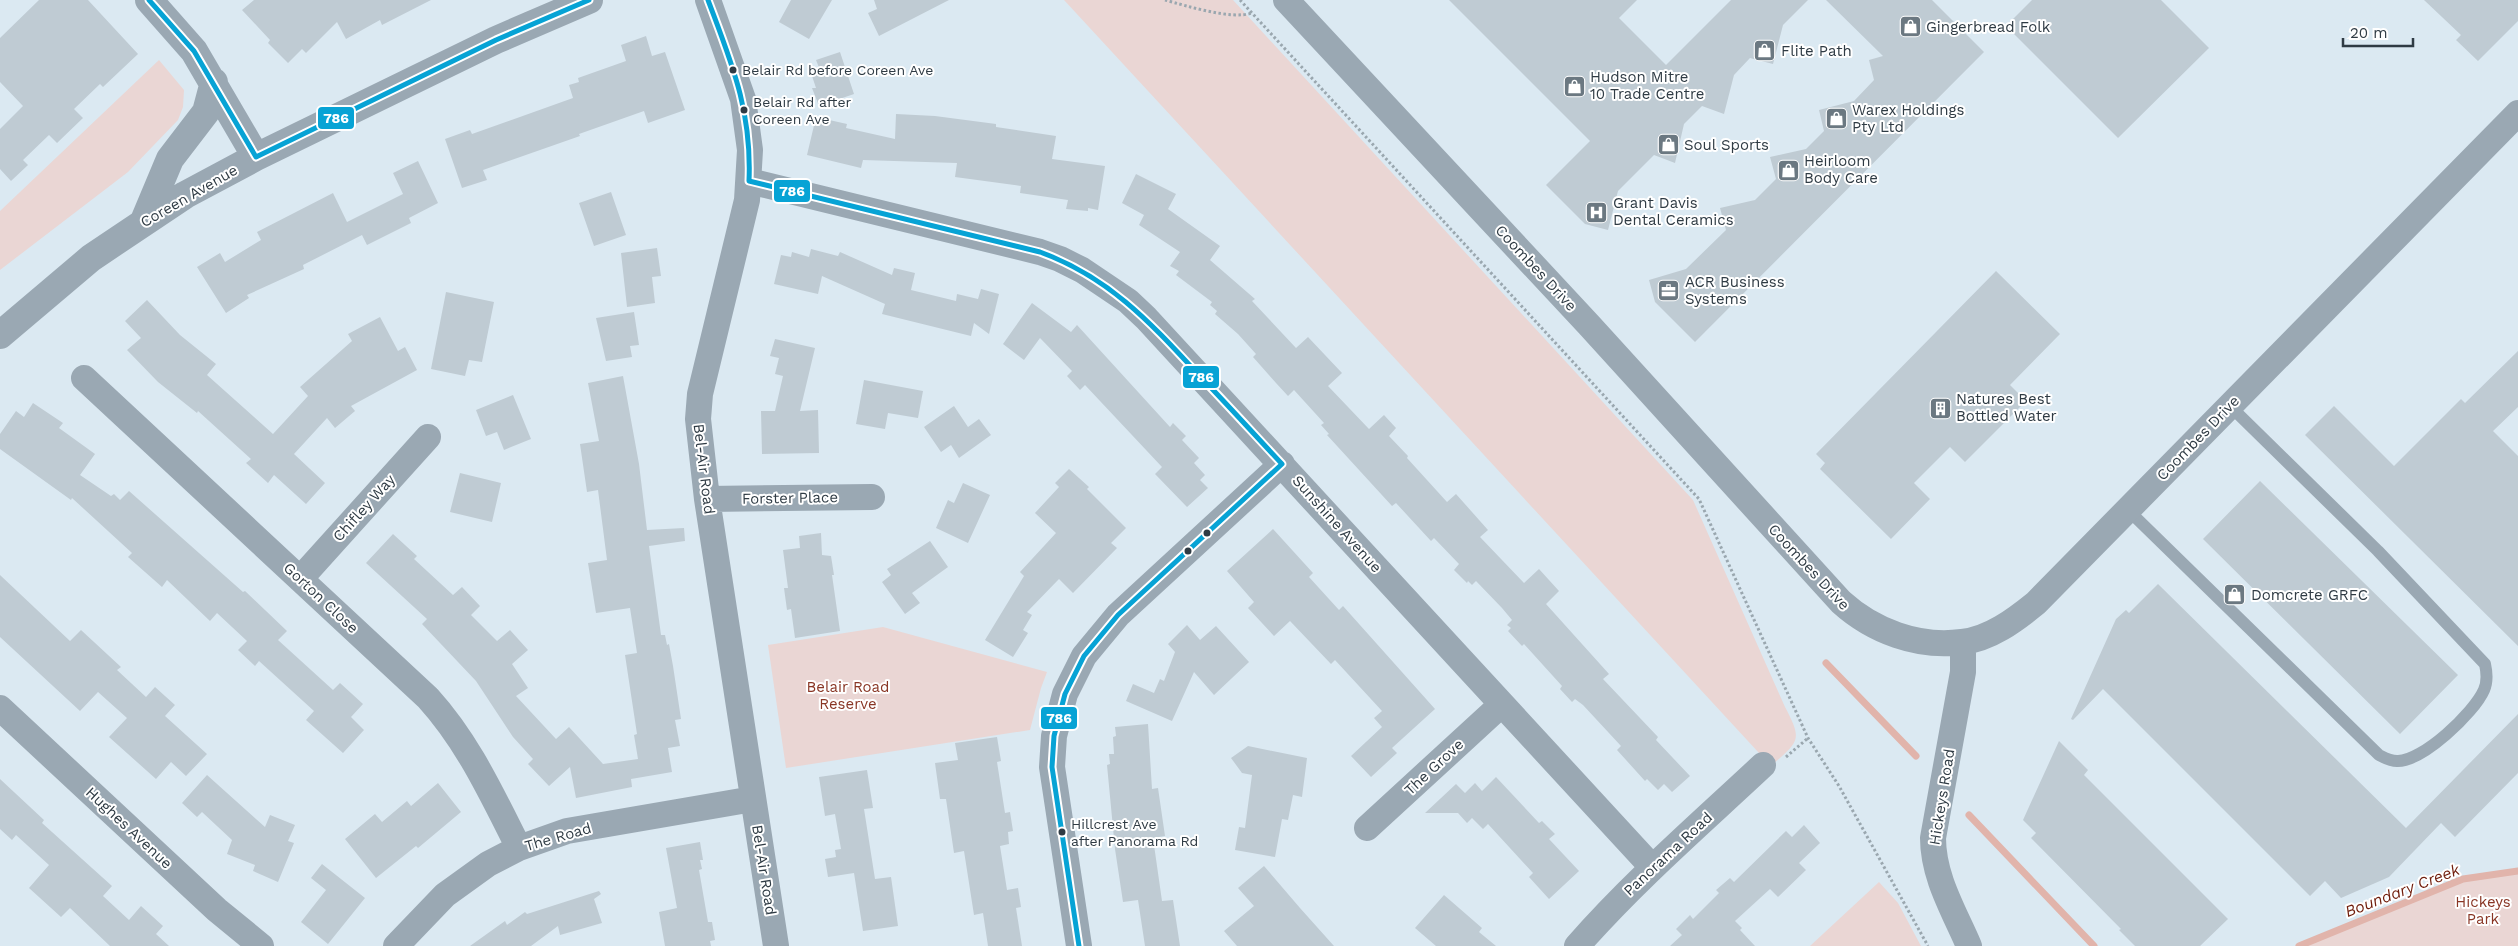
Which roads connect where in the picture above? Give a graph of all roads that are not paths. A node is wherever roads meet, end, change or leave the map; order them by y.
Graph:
1 (149, 0) edge
2 (589, 0) edge
3 (708, 0) edge
4 (1286, 0) edge
5 (214, 82) junction
6 (2518, 113) edge
7 (256, 157) junction
8 (749, 181) junction
9 (144, 221) junction
10 (0, 335) edge
11 (84, 378) dead end
12 (2230, 406) junction
13 (428, 437) dead end
14 (1282, 464) junction
15 (872, 497) dead end
16 (707, 499) junction
17 (2128, 510) junction
18 (300, 579) junction
19 (1963, 642) junction
20 (1501, 705) junction
21 (0, 708) edge
22 (1763, 765) dead end
23 (753, 799) junction
24 (1367, 828) dead end
25 (518, 848) junction
26 (1652, 867) junction
27 (261, 946) edge
28 (396, 946) edge
29 (776, 946) edge
30 (1079, 946) edge
31 (1578, 946) edge
32 (1970, 946) edge

1 - 5 street
2 - 7 street, Coreen Avenue
3 - 8 street, Bel-Air Road
4 - 19 street, Coombes Drive
5 - 7 street
5 - 9 street
6 - 12 street, Coombes Drive
7 - 9 street, Coreen Avenue
8 - 14 street, Sunshine Avenue
8 - 16 street, Bel-Air Road
9 - 10 street, Coreen Avenue
11 - 18 street, Gorton Close
12 - 17 street, Coombes Drive
12 - 17 lane
13 - 18 street, Chifley Way
14 - 20 street, Sunshine Avenue
14 - 30 street
15 - 16 street, Forster Place
16 - 23 street, Bel-Air Road
17 - 19 street, Coombes Drive
18 - 25 street, Gorton Close
19 - 32 street, Hickeys Road
20 - 24 street, The Grove
20 - 26 street, Sunshine Avenue
21 - 27 street, Hughes Avenue
22 - 26 street, Panorama Road
23 - 25 street, The Road
23 - 29 street, Bel-Air Road
25 - 28 street, The Road
26 - 31 street, Panorama Road

